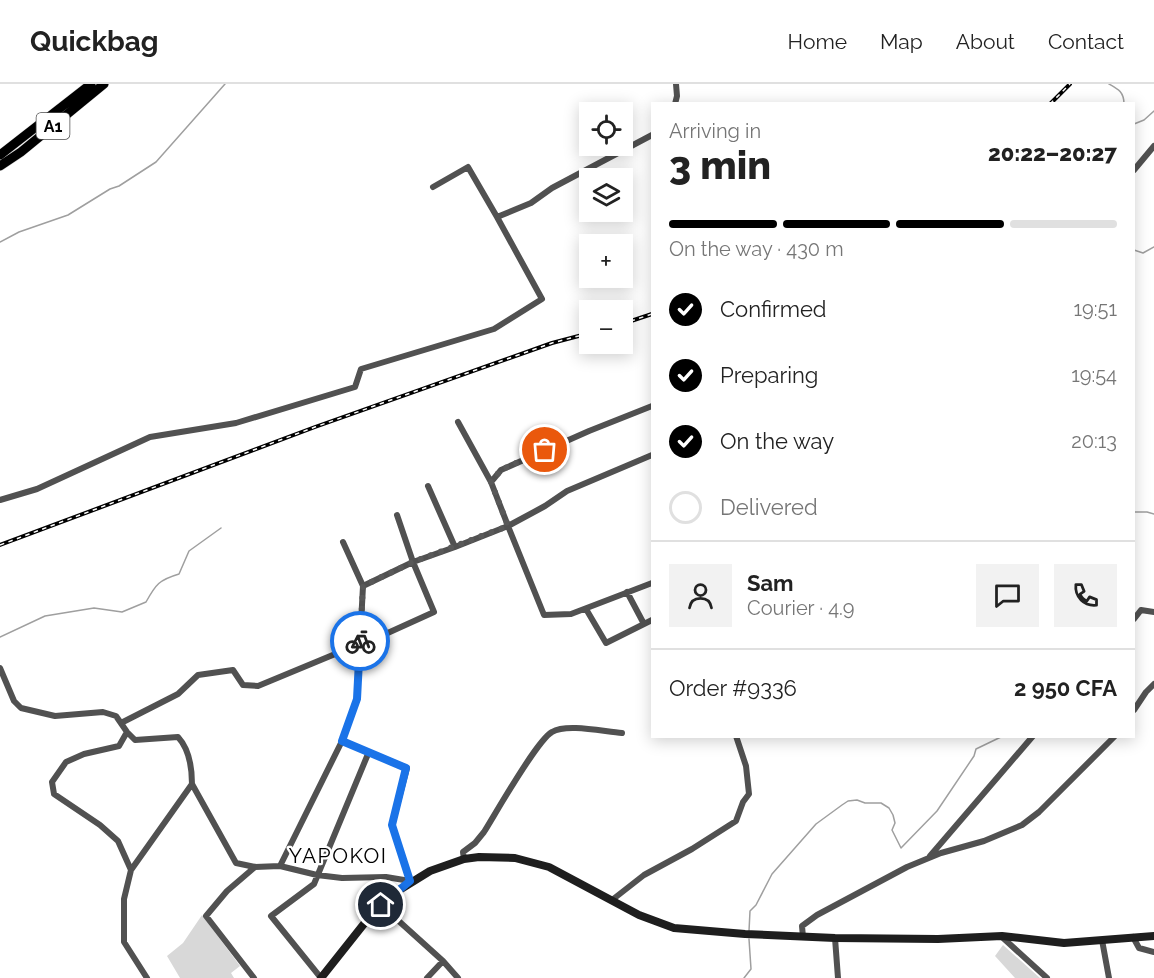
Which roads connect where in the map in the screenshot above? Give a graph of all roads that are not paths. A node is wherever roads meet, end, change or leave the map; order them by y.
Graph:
1 (91, 84) edge
2 (104, 84) edge
3 (676, 84) edge
4 (676, 102) edge
5 (651, 136) edge
6 (1154, 146) edge
7 (0, 155) edge
8 (0, 166) edge
9 (1135, 169) edge
10 (433, 187) dead end
11 (497, 217) junction
12 (651, 406) edge
13 (458, 422) dead end
14 (651, 455) edge
15 (491, 482) junction
16 (428, 486) dead end
17 (0, 500) edge
18 (397, 515) dead end
19 (508, 526) junction
20 (343, 542) dead end
21 (455, 547) junction
22 (413, 562) junction
23 (651, 583) edge
24 (363, 586) junction
25 (627, 592) junction
26 (586, 609) junction
27 (1154, 612) edge
28 (1135, 618) edge
29 (651, 620) edge
30 (644, 624) junction
31 (359, 646) junction
32 (359, 657) junction
33 (0, 668) edge
34 (1154, 684) edge
35 (1135, 708) edge
36 (121, 723) junction
37 (127, 732) junction
38 (622, 733) dead end
39 (736, 738) edge
40 (1031, 738) edge
41 (1113, 738) edge
42 (342, 741) junction
43 (368, 754) junction
44 (192, 784) junction
45 (930, 857) junction
46 (464, 859) junction
47 (280, 866) junction
48 (255, 867) junction
49 (131, 870) junction
50 (317, 875) junction
51 (410, 881) junction
52 (612, 900) junction
53 (381, 905) junction
54 (1002, 936) junction
55 (1154, 936) edge
56 (803, 937) junction
57 (1133, 937) junction
58 (835, 938) junction
59 (1102, 940) junction
60 (1154, 952) edge
61 (444, 961) junction
62 (147, 978) edge
63 (254, 978) edge
64 (321, 978) edge
65 (427, 978) edge
66 (458, 978) edge
67 (838, 978) edge
68 (1047, 978) edge
69 (1109, 978) edge

1 - 7 main road, A1
2 - 8 main road, A1
3 - 4 street
5 - 11 street
6 - 9 street
10 - 11 street
11 - 17 street
12 - 15 street
13 - 15 street
14 - 19 street
15 - 19 street
16 - 21 street
18 - 22 street
19 - 21 street
19 - 26 street
20 - 24 street
21 - 22 street
22 - 24 street
22 - 31 street
23 - 25 street
24 - 31 street
25 - 26 street
25 - 30 street
26 - 30 street
27 - 28 street
29 - 30 street
31 - 32 street
32 - 36 street
32 - 42 street
33 - 36 street
34 - 35 street
36 - 37 street
37 - 44 street
37 - 49 street
38 - 46 street
39 - 52 street
40 - 45 street
41 - 45 street
42 - 43 street
42 - 47 street
43 - 50 street
43 - 51 street
44 - 48 street
44 - 49 street
45 - 56 street
46 - 51 street
46 - 52 street
47 - 48 street
47 - 50 street
48 - 63 street
49 - 62 street
50 - 51 street
50 - 64 street
51 - 53 street
52 - 56 street
53 - 61 street
53 - 64 street
54 - 58 street
54 - 59 street
54 - 68 street
55 - 57 street
56 - 58 street
57 - 59 street
57 - 60 street
58 - 67 street
59 - 69 street
61 - 65 street
61 - 66 street

